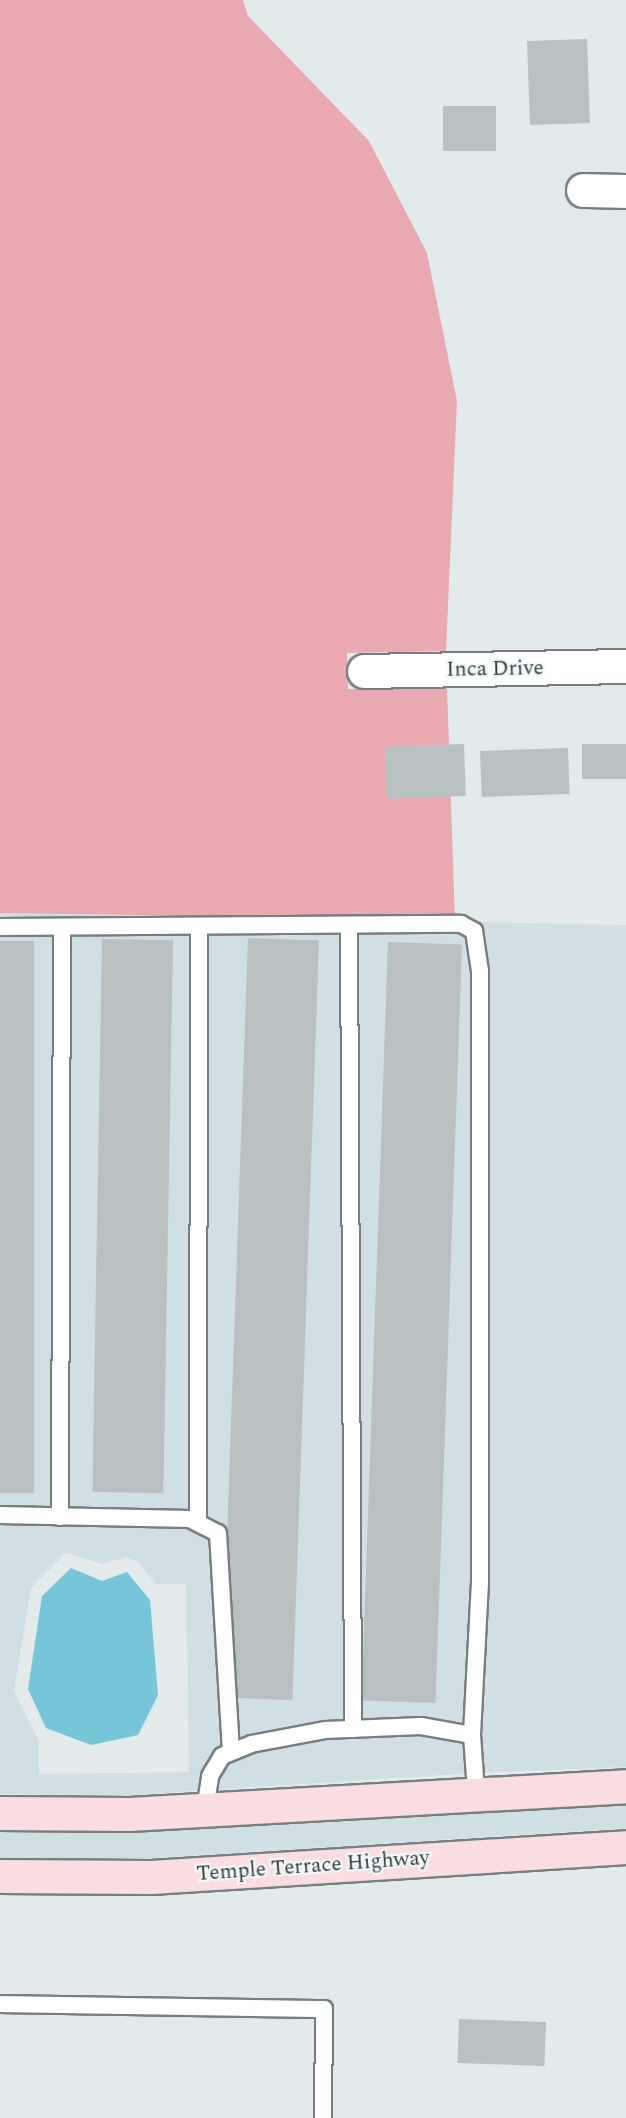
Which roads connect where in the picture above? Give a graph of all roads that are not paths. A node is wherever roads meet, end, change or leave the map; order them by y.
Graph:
1 (583, 190) dead end
2 (626, 191) edge
3 (626, 666) edge
4 (364, 671) dead end
5 (349, 925) junction
6 (199, 926) junction
7 (0, 927) edge
8 (62, 927) junction
9 (0, 1515) edge
10 (60, 1517) junction
11 (198, 1522) junction
12 (353, 1729) junction
13 (472, 1735) junction
14 (231, 1752) junction
15 (626, 1786) edge
16 (476, 1791) junction
17 (205, 1809) junction
18 (0, 1813) edge
19 (626, 1847) edge
20 (0, 1876) edge
21 (0, 2004) edge
22 (323, 2118) edge

1 - 2 street
3 - 4 street, Inca Drive
5 - 6 lane
5 - 12 lane
5 - 13 lane
6 - 8 lane
6 - 11 lane
7 - 8 lane
8 - 10 lane
9 - 10 lane
10 - 11 lane
11 - 14 lane
12 - 13 lane
12 - 14 lane
13 - 16 lane
14 - 17 lane
15 - 16 main road
16 - 17 main road
17 - 18 main road
19 - 20 main road, Temple Terrace Highway
21 - 22 lane

